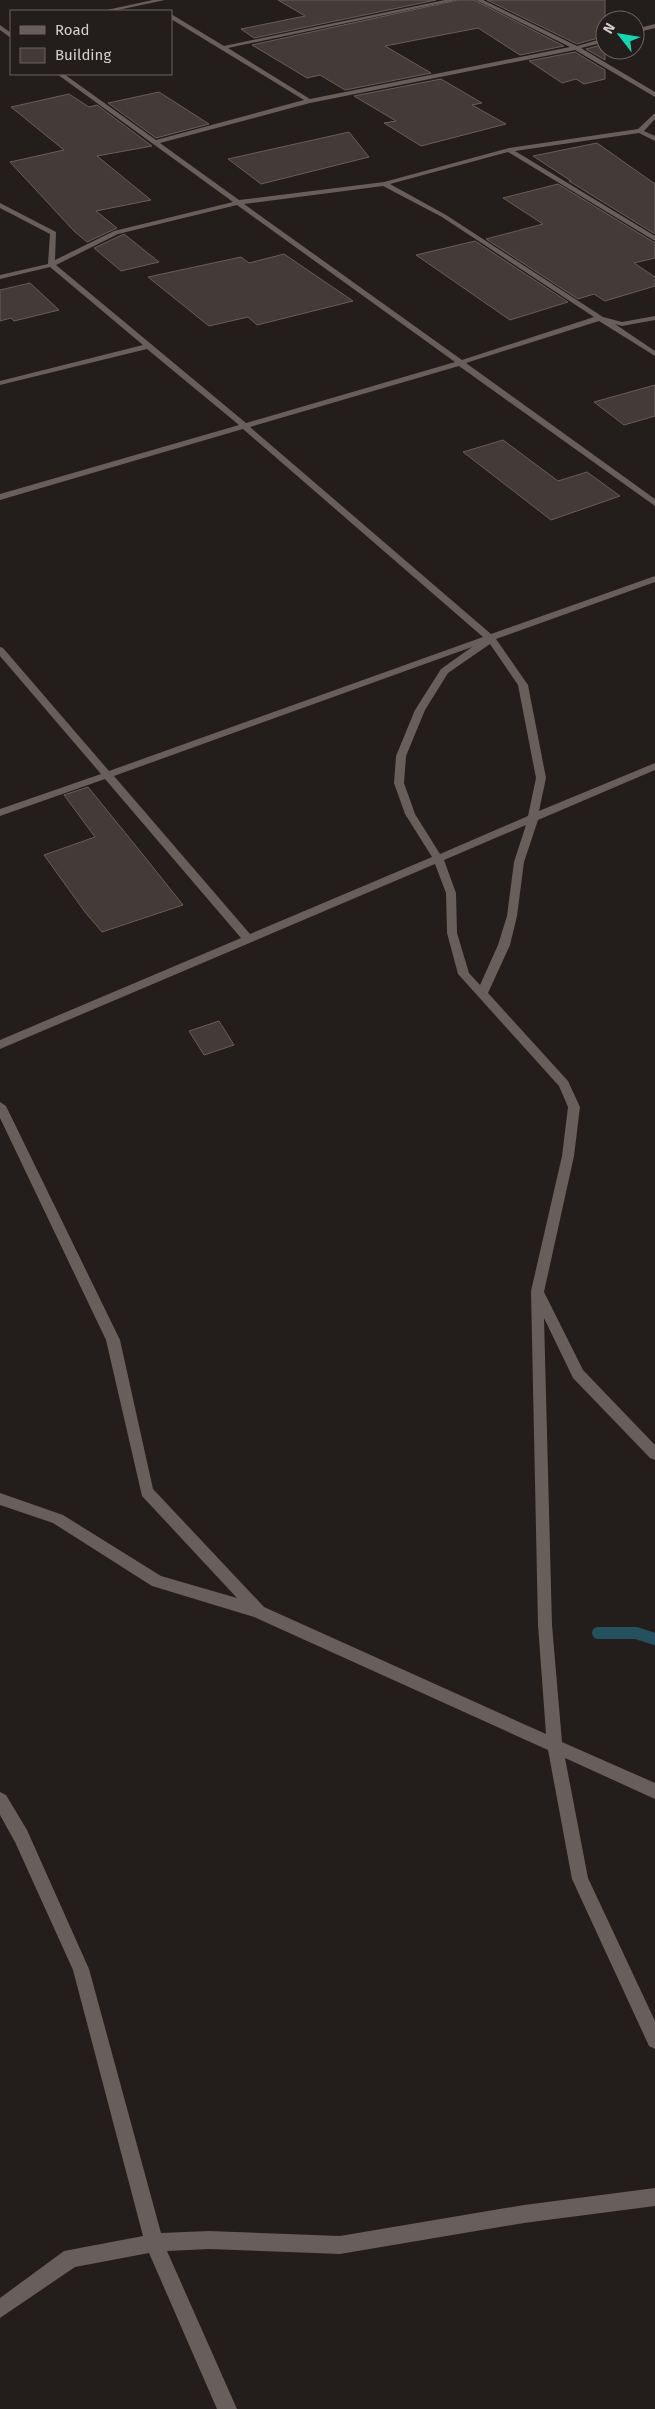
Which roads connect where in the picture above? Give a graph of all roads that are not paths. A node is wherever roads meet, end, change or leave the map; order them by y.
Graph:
1 (162, 0) edge
2 (453, 0) edge
3 (479, 0) edge
4 (146, 1) edge
5 (156, 7) dead end
6 (109, 10) edge
7 (172, 17) edge
8 (595, 43) edge
9 (226, 47) junction
10 (576, 48) junction
11 (61, 75) edge
12 (655, 95) edge
13 (309, 101) junction
14 (655, 115) edge
15 (640, 131) junction
16 (655, 139) edge
17 (155, 142) junction
18 (508, 150) junction
19 (384, 184) junction
20 (240, 202) junction
21 (0, 205) edge
22 (655, 239) edge
23 (51, 265) junction
24 (0, 277) edge
25 (599, 318) junction
26 (655, 318) edge
27 (150, 346) junction
28 (655, 354) edge
29 (460, 363) junction
30 (0, 383) edge
31 (245, 426) junction
32 (0, 497) edge
33 (655, 504) edge
34 (655, 579) edge
35 (491, 639) junction
36 (0, 650) edge
37 (655, 766) edge
38 (108, 775) junction
39 (0, 814) edge
40 (533, 818) junction
41 (438, 858) junction
42 (248, 939) junction
43 (482, 994) junction
44 (0, 1045) edge
45 (0, 1106) edge
46 (538, 1292) junction
47 (655, 1454) edge
48 (0, 1499) edge
49 (259, 1612) junction
50 (555, 1745) junction
51 (655, 1791) edge
52 (0, 1800) edge
53 (655, 2040) edge
54 (655, 2198) edge
55 (154, 2243) junction
56 (0, 2309) edge
57 (227, 2409) edge

1 - 4 street
2 - 9 street
3 - 10 street
4 - 5 street
4 - 6 street
7 - 9 street
8 - 10 street
9 - 13 street
10 - 12 street
10 - 13 street
11 - 17 street
13 - 17 street
14 - 15 street
15 - 16 street
15 - 18 street
17 - 20 street
18 - 19 street
18 - 22 street
19 - 20 street
19 - 25 street
20 - 23 street
20 - 29 street
21 - 23 street
23 - 24 street
23 - 27 street
25 - 26 street
25 - 28 street
25 - 29 street
27 - 30 street
27 - 31 street
29 - 31 street
29 - 33 street
31 - 32 street
31 - 35 street
34 - 35 street
35 - 38 street
35 - 40 street
35 - 41 street
36 - 38 street
37 - 40 street
38 - 39 street
38 - 42 street
40 - 41 street
40 - 43 street
41 - 42 street
41 - 43 street
42 - 44 street
43 - 46 street
45 - 49 street
46 - 47 street
46 - 50 street
48 - 49 street
49 - 50 street
50 - 51 street
50 - 53 street
52 - 55 street
54 - 55 street
55 - 56 street
55 - 57 street

